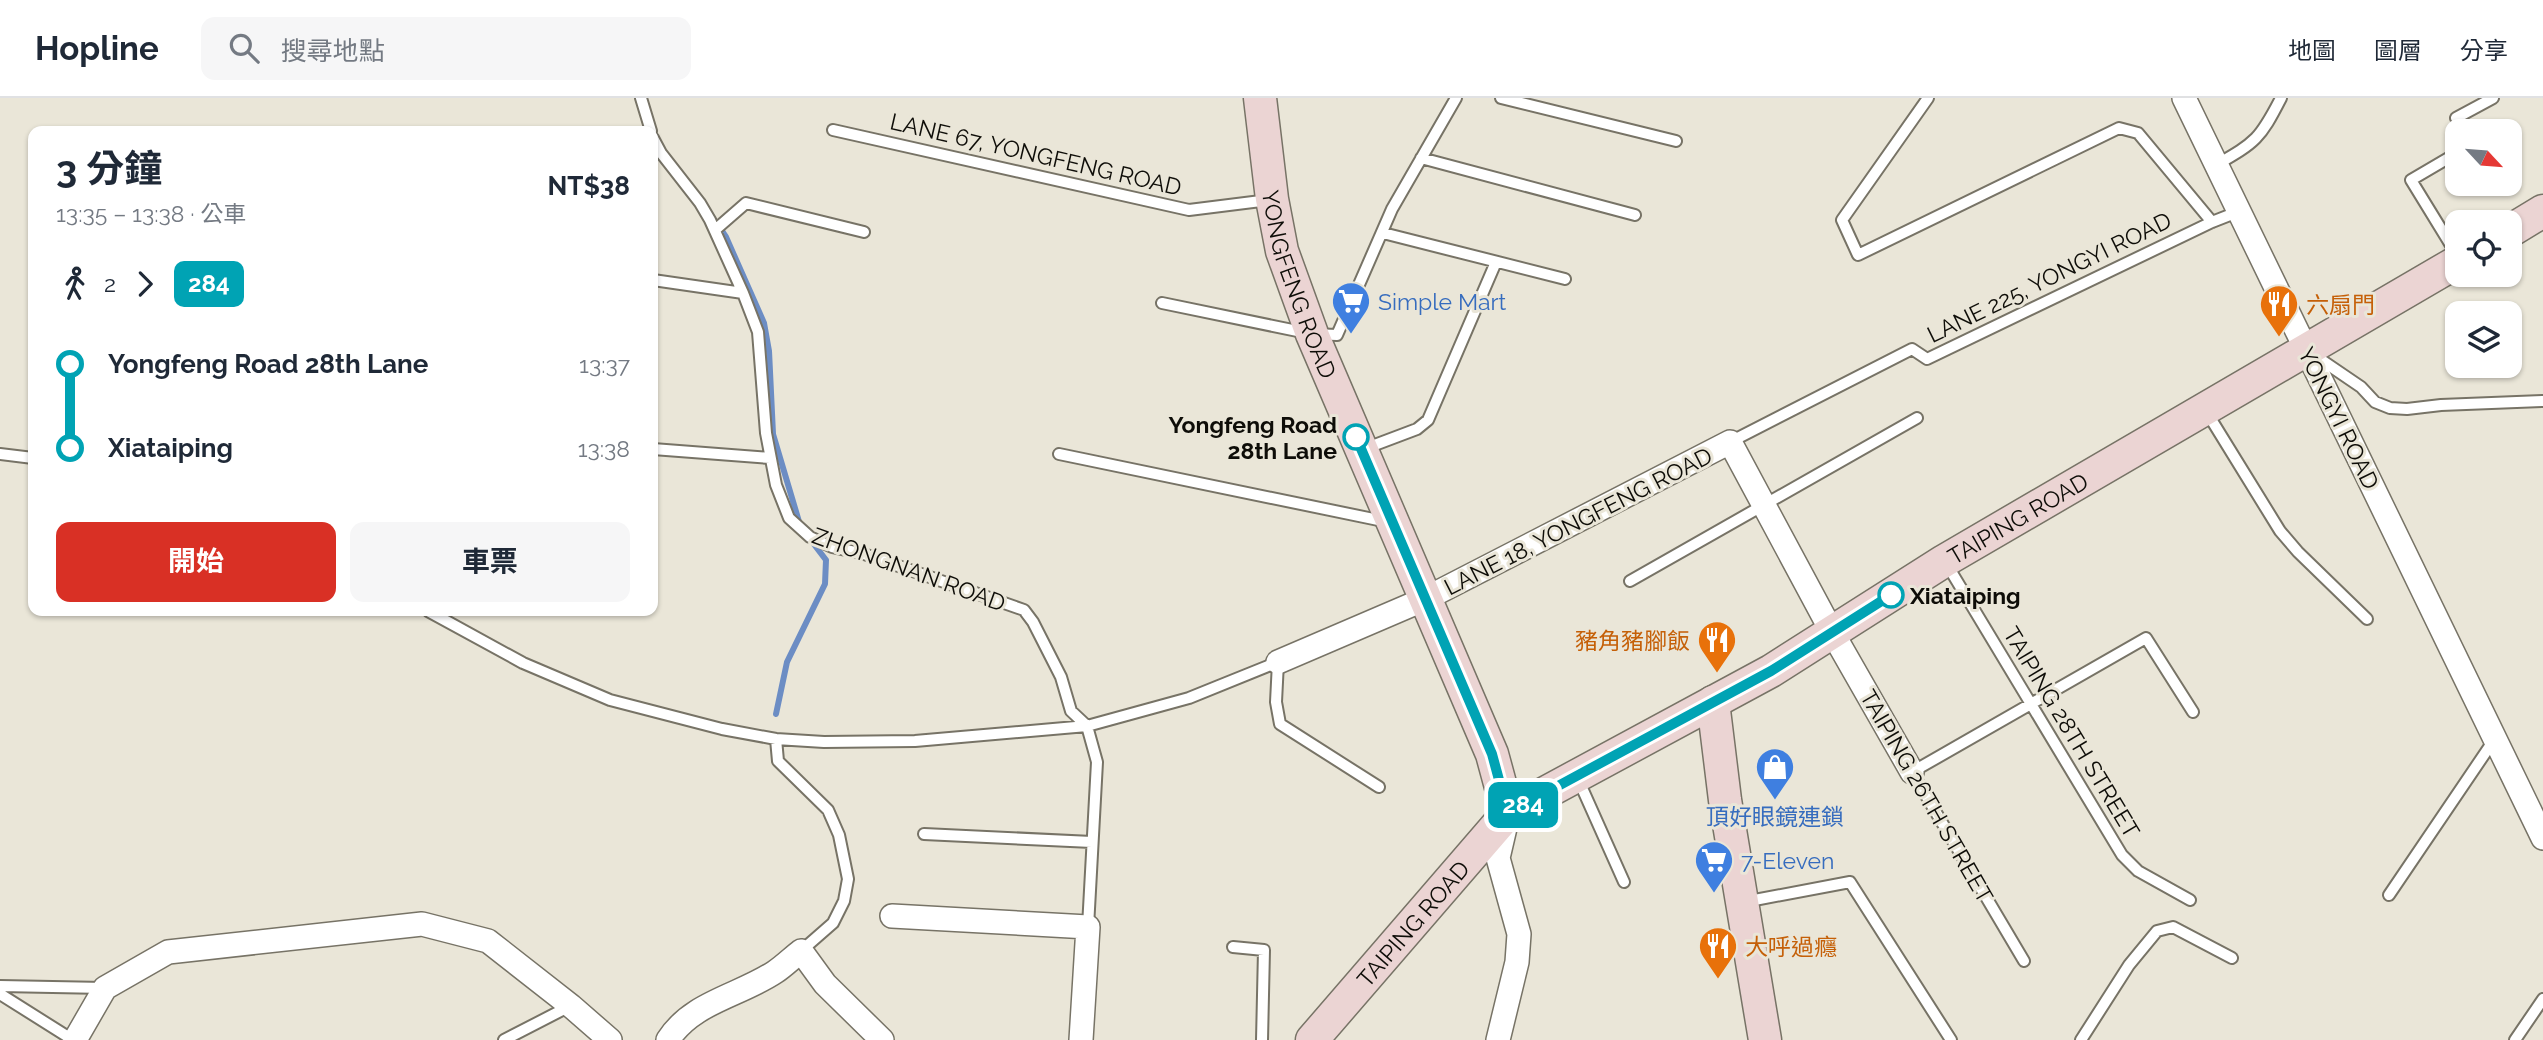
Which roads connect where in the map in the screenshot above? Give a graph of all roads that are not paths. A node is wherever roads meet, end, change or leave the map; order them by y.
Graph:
1 (641, 98) edge
2 (1260, 98) edge
3 (1456, 98) edge
4 (1501, 98) edge
5 (1928, 98) edge
6 (2184, 98) edge
7 (2280, 98) edge
8 (2493, 98) edge
9 (2457, 119) edge
10 (649, 126) edge
11 (833, 130) dead end
12 (1676, 141) dead end
13 (658, 147) edge
14 (1421, 158) junction
15 (2445, 160) edge
16 (2216, 165) junction
17 (1272, 199) junction
18 (2240, 211) junction
19 (2543, 211) edge
20 (1635, 215) dead end
21 (2212, 222) junction
22 (2522, 224) edge
23 (715, 230) junction
24 (864, 232) dead end
25 (1383, 233) junction
26 (2445, 235) edge
27 (1496, 262) junction
28 (2445, 269) edge
29 (1565, 279) dead end
30 (658, 281) edge
31 (743, 293) junction
32 (1162, 303) dead end
33 (1312, 334) junction
34 (2306, 350) junction
35 (2543, 401) edge
36 (2205, 409) junction
37 (1917, 418) dead end
38 (1730, 442) junction
39 (658, 449) edge
40 (1362, 450) junction
41 (1059, 453) dead end
42 (0, 454) edge
43 (28, 457) edge
44 (770, 458) junction
45 (1766, 504) junction
46 (1394, 523) junction
47 (1944, 561) junction
48 (1630, 581) dead end
49 (1425, 599) junction
50 (437, 616) edge
51 (2367, 619) dead end
52 (1832, 632) junction
53 (1278, 662) junction
54 (1713, 702) junction
55 (2030, 702) junction
56 (2193, 712) dead end
57 (1087, 726) junction
58 (776, 738) junction
59 (2495, 738) junction
60 (1912, 772) junction
61 (1577, 777) junction
62 (1379, 787) dead end
63 (1508, 813) junction
64 (924, 834) dead end
65 (2543, 838) edge
66 (1092, 842) junction
67 (1624, 882) dead end
68 (2389, 895) dead end
69 (2190, 900) dead end
70 (1741, 903) junction
71 (892, 916) dead end
72 (1088, 927) junction
73 (1233, 947) dead end
74 (801, 951) junction
75 (2232, 958) dead end
76 (2024, 961) dead end
77 (0, 986) edge
78 (105, 988) junction
79 (0, 993) edge
80 (2543, 999) edge
81 (571, 1006) junction
82 (74, 1040) edge
83 (504, 1040) edge
84 (610, 1040) edge
85 (668, 1040) edge
86 (882, 1040) edge
87 (1081, 1040) edge
88 (1262, 1040) edge
89 (1312, 1040) edge
90 (1498, 1040) edge
91 (1765, 1040) edge
92 (1951, 1040) edge
93 (2081, 1040) edge
94 (2515, 1040) edge

1 - 10 lane
2 - 17 street, YONGFENG ROAD
3 - 14 lane
4 - 12 lane
5 - 21 lane
6 - 16 street, YONGYI ROAD
7 - 16 lane
8 - 9 lane
11 - 17 lane, LANE 67, YONGFENG ROAD
13 - 23 lane, ZHONGNAN ROAD
14 - 20 lane
14 - 25 lane
15 - 26 lane
16 - 18 street, YONGYI ROAD
17 - 33 street, YONGFENG ROAD
18 - 21 lane, LANE 225, YONGYI ROAD
18 - 34 street, YONGYI ROAD
19 - 22 street
21 - 38 lane, LANE 225, YONGYI ROAD
23 - 24 lane
23 - 31 lane, ZHONGNAN ROAD
25 - 27 lane
25 - 33 lane
27 - 29 lane
27 - 40 lane
28 - 34 street, TAIPING ROAD
30 - 31 lane
31 - 44 lane, ZHONGNAN ROAD
32 - 33 lane
33 - 40 street, YONGFENG ROAD
34 - 35 lane
34 - 36 street, TAIPING ROAD
34 - 59 street, YONGYI ROAD
36 - 47 street, TAIPING ROAD
36 - 51 lane
37 - 45 lane
38 - 45 street, TAIPING 26TH STREET
38 - 49 street, LANE 18, YONGFENG ROAD
39 - 44 lane
40 - 46 street, YONGFENG ROAD
41 - 46 lane
42 - 43 lane
44 - 57 lane, ZHONGNAN ROAD
45 - 48 lane
45 - 52 street, TAIPING 26TH STREET
46 - 49 street, YONGFENG ROAD
47 - 52 street, TAIPING ROAD
47 - 55 lane, TAIPING 28TH STREET
49 - 53 street, LANE 18, YONGFENG ROAD
49 - 63 street, YONGFENG ROAD
50 - 58 lane
52 - 54 street, TAIPING ROAD
52 - 60 street, TAIPING 26TH STREET
53 - 57 lane
53 - 62 lane
54 - 61 street, TAIPING ROAD
54 - 70 street
55 - 56 lane
55 - 60 lane
55 - 69 lane, TAIPING 28TH STREET
57 - 58 lane
57 - 66 lane, ZHONGNAN ROAD
58 - 74 lane
59 - 65 street, YONGYI ROAD
59 - 68 lane
60 - 76 lane, TAIPING 26TH STREET
61 - 63 street, TAIPING ROAD
61 - 67 lane
63 - 89 street, TAIPING ROAD
63 - 90 street
64 - 66 lane
66 - 72 lane, ZHONGNAN ROAD
70 - 91 street
70 - 92 lane
71 - 72 street
72 - 87 street, ZHONGNAN ROAD
73 - 88 lane
74 - 85 street
74 - 86 street
75 - 93 lane
77 - 78 lane
78 - 81 street
78 - 82 street
79 - 82 lane
80 - 94 lane
81 - 83 lane
81 - 84 street

